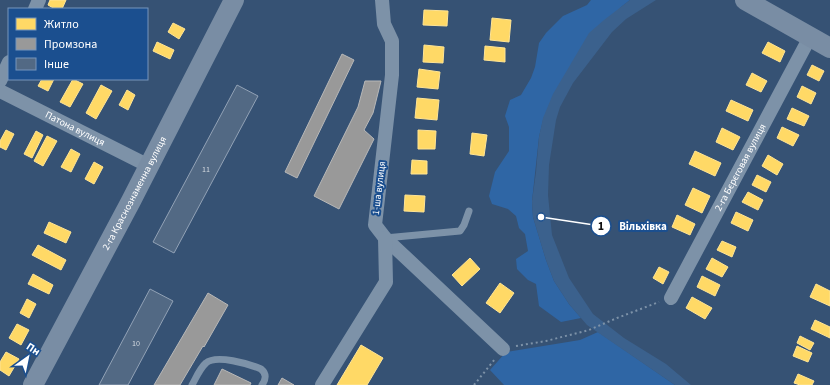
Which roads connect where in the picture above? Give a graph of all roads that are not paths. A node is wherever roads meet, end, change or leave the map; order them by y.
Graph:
1 (234, 0) edge
2 (382, 0) edge
3 (745, 0) edge
4 (810, 37) junction
5 (830, 48) edge
6 (8, 64) edge
7 (0, 81) edge
8 (0, 92) edge
9 (149, 166) junction
10 (469, 211) dead end
11 (385, 238) junction
12 (671, 298) road end
13 (502, 349) road end
14 (33, 385) edge
15 (192, 385) edge
16 (262, 385) edge
17 (322, 385) edge

1 - 9 street, 2-га Краснознаменна вулиця
2 - 11 street, 1-ша вулиця
3 - 4 street
4 - 5 street
4 - 12 street, 2-га Бєрєговая вулиця
6 - 7 street
8 - 9 street, Патона вулиця
9 - 14 street, 2-га Краснознаменна вулиця
10 - 11 lane
11 - 13 street, 1-ша вулиця
11 - 17 street
15 - 16 lane

